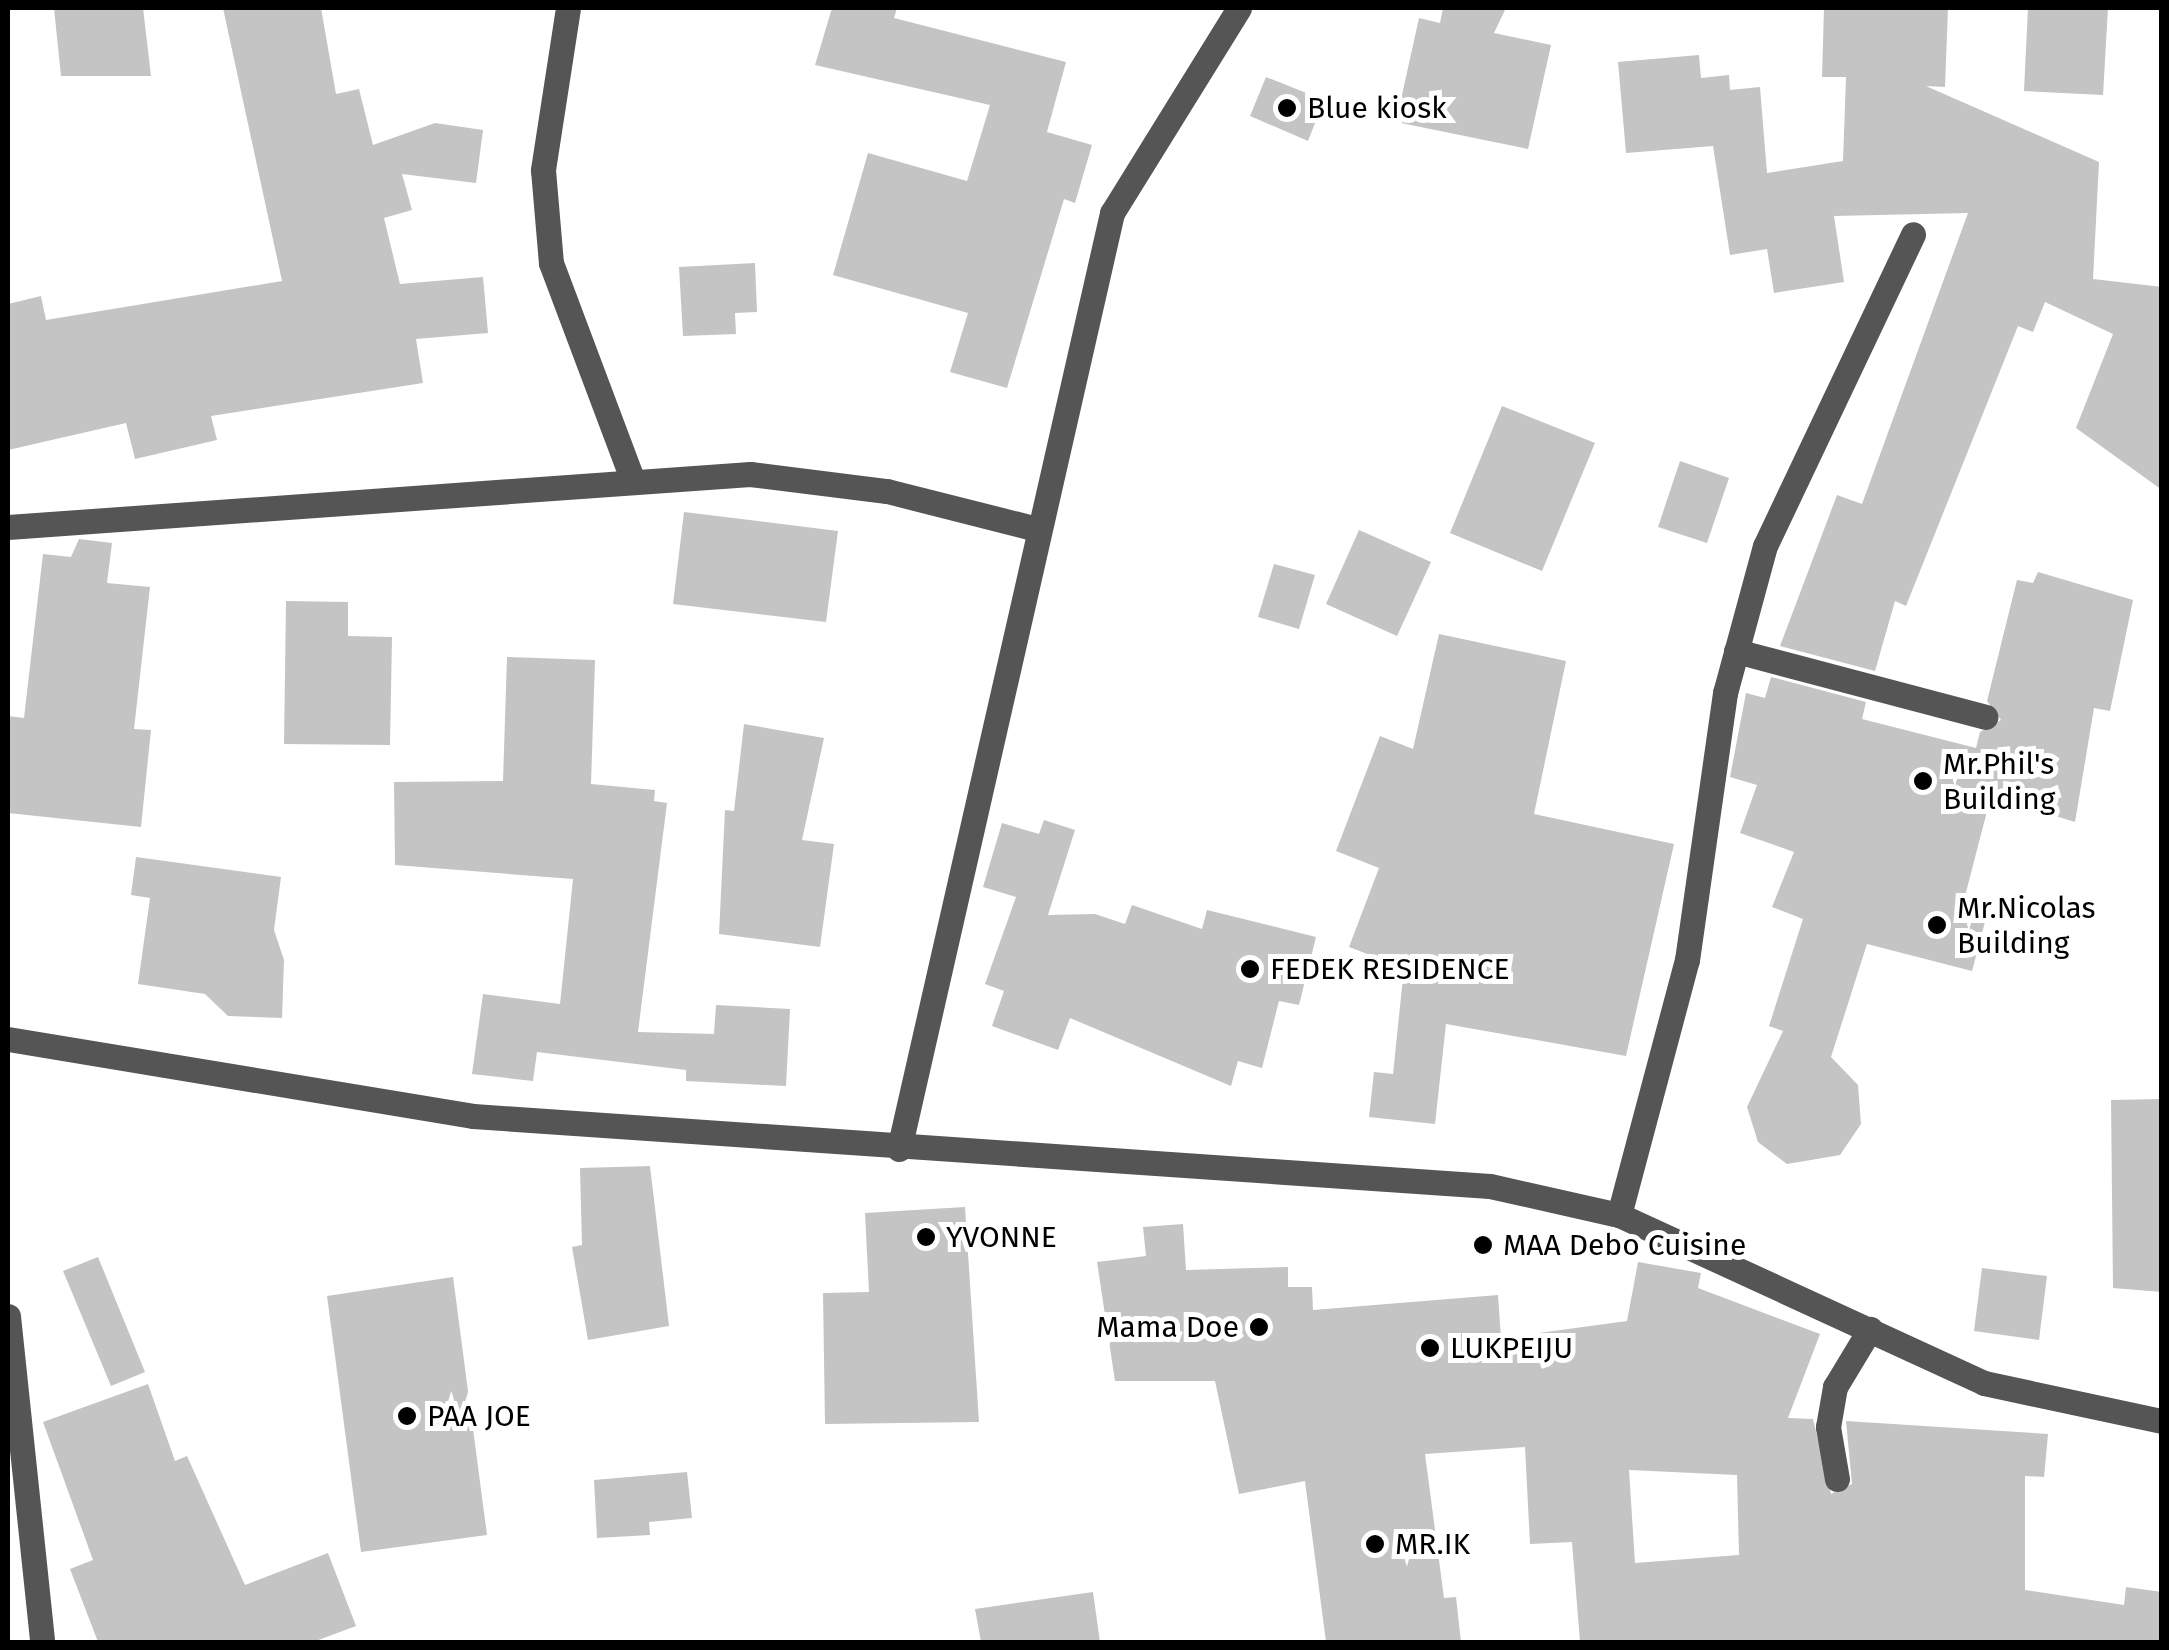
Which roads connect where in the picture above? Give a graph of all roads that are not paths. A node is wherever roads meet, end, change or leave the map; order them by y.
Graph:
1 (568, 8) edge
2 (1239, 8) edge
3 (1913, 234) dead end
4 (633, 482) junction
5 (8, 528) edge
6 (1037, 529) junction
7 (1736, 650) junction
8 (1985, 717) dead end
9 (8, 1039) edge
10 (899, 1148) junction
11 (1618, 1215) junction
12 (8, 1316) edge
13 (1870, 1329) junction
14 (2162, 1421) edge
15 (1837, 1478) dead end
16 (42, 1642) edge

1 - 4 street
2 - 6 street
3 - 7 street
4 - 5 street
4 - 6 street
6 - 10 street
7 - 8 street
7 - 11 street
9 - 10 street
10 - 11 street
11 - 13 street
12 - 16 street
13 - 14 street
13 - 15 street

